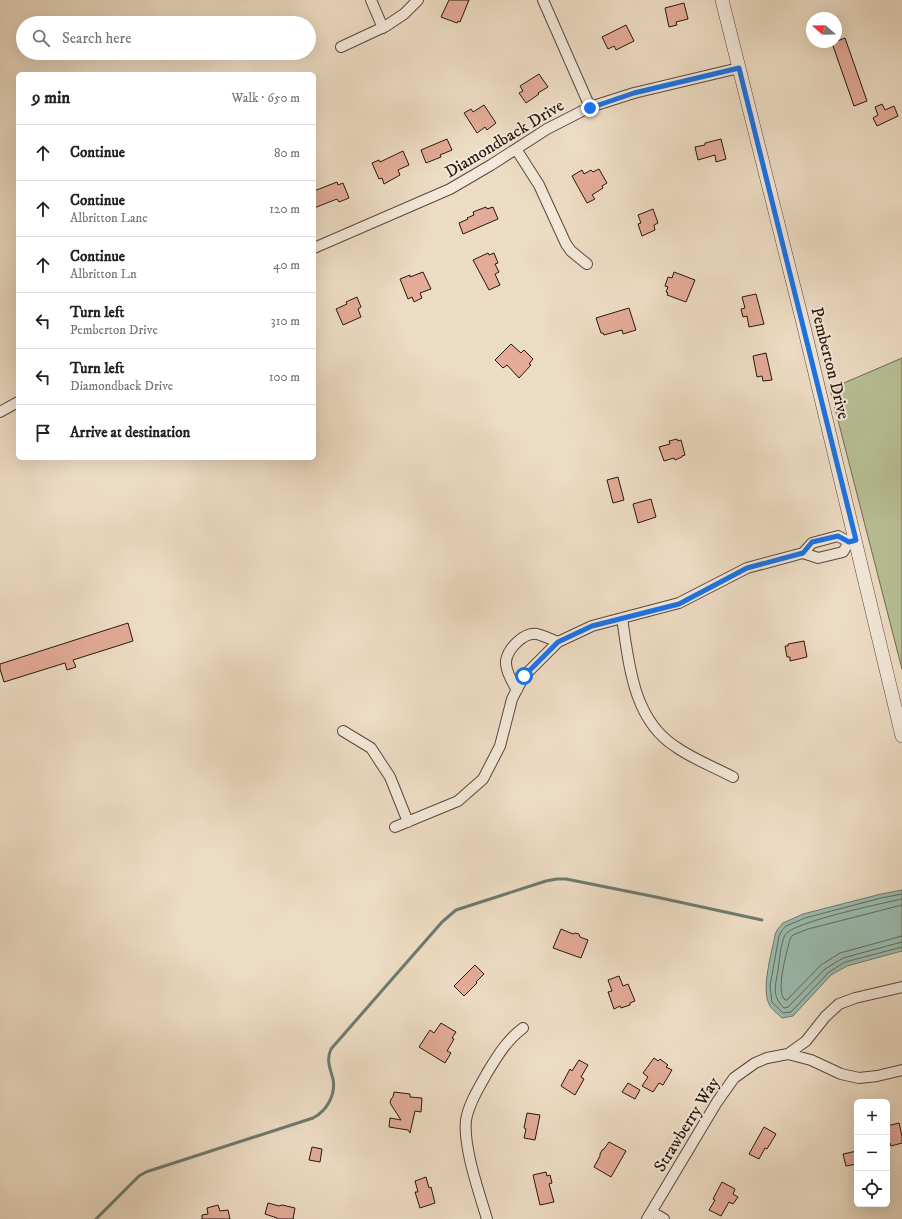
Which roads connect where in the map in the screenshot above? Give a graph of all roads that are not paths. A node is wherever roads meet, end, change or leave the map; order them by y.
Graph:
1 (371, 0) edge
2 (418, 0) edge
3 (543, 0) edge
4 (722, 0) edge
5 (383, 28) junction
6 (341, 47) dead end
7 (739, 68) junction
8 (590, 108) junction
9 (516, 149) junction
10 (316, 247) edge
11 (587, 264) dead end
12 (16, 403) edge
13 (0, 412) edge
14 (852, 541) junction
15 (803, 553) junction
16 (622, 618) junction
17 (558, 642) junction
18 (517, 690) junction
19 (344, 731) dead end
20 (902, 736) edge
21 (733, 777) dead end
22 (408, 822) junction
23 (395, 827) dead end
24 (902, 987) edge
25 (523, 1028) dead end
26 (788, 1054) junction
27 (902, 1070) edge
28 (649, 1215) edge
29 (487, 1219) edge
30 (664, 1219) edge

1 - 5 street
2 - 5 street
3 - 8 street
4 - 7 street, Pemberton Drive
5 - 6 street
7 - 8 street, Diamondback Drive
7 - 14 street, Pemberton Drive
8 - 9 street, Diamondback Drive
9 - 10 street, Diamondback Drive
9 - 11 street
12 - 13 street
14 - 15 street
14 - 15 street
14 - 20 street, Pemberton Drive
15 - 16 street
16 - 17 street
16 - 21 street
17 - 18 street
17 - 18 street
18 - 22 street
19 - 22 street
22 - 23 street
24 - 26 street, Strawberry Way
25 - 29 street
26 - 27 street, Strawberry Way
26 - 28 street, Strawberry Way
28 - 30 street

